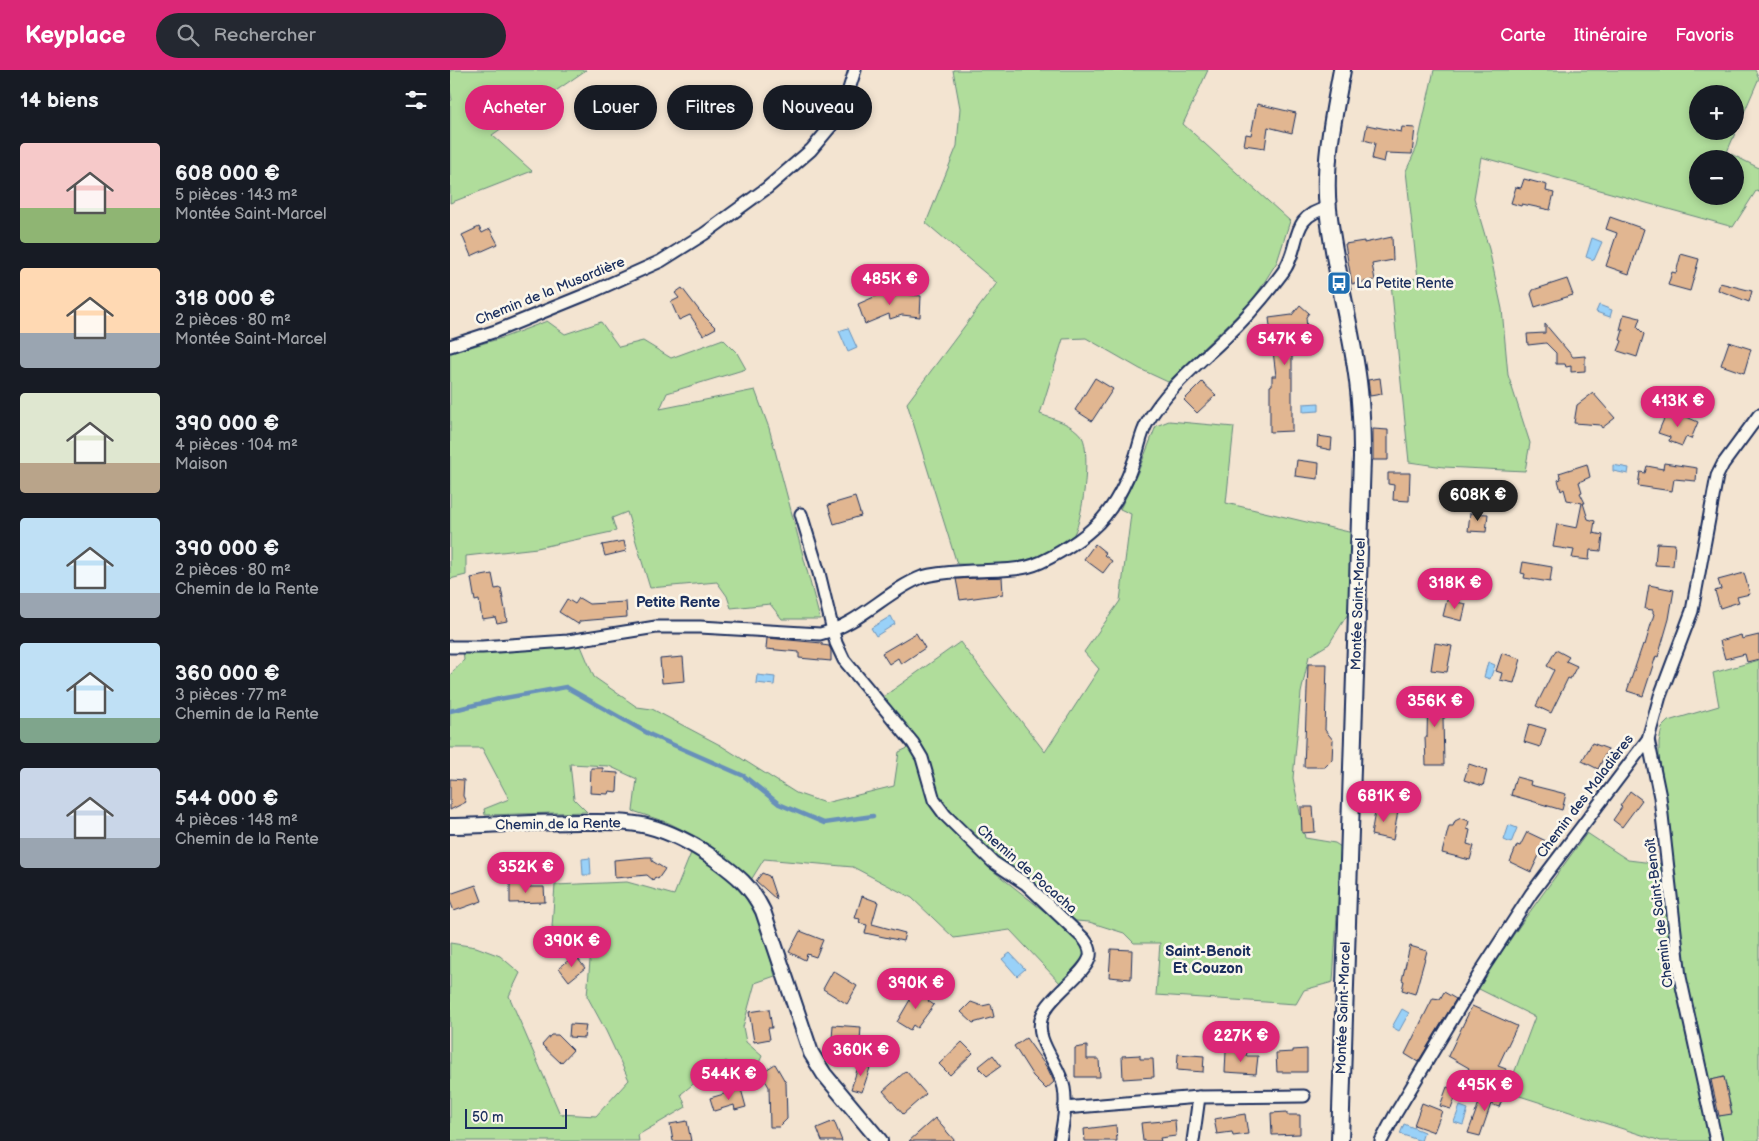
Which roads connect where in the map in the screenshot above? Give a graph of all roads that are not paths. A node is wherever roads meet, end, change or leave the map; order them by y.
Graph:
1 (855, 70) edge
2 (1342, 70) edge
3 (1328, 208) junction
4 (450, 346) edge
5 (1759, 415) edge
6 (801, 514) dead end
7 (834, 630) junction
8 (450, 647) edge
9 (1648, 739) junction
10 (450, 826) edge
11 (1304, 1096) dead end
12 (1199, 1097) junction
13 (1064, 1108) junction
14 (880, 1141) edge
15 (1060, 1141) edge
16 (1193, 1141) edge
17 (1340, 1141) edge
18 (1381, 1141) edge
19 (1716, 1141) edge

1 - 4 street, Chemin de la Musardière
2 - 3 main road, Montée Saint-Marcel
3 - 7 street
3 - 17 main road, Montée Saint-Marcel
5 - 9 street, Chemin des Maladières
6 - 7 street
7 - 8 street
7 - 13 street, Chemin de Pocacha
9 - 18 street, Chemin des Maladières
9 - 19 street, Chemin de Saint-Benoît
10 - 14 street, Chemin de la Rente
11 - 12 street
12 - 13 street
12 - 16 street
13 - 15 street, Chemin de Pocacha

